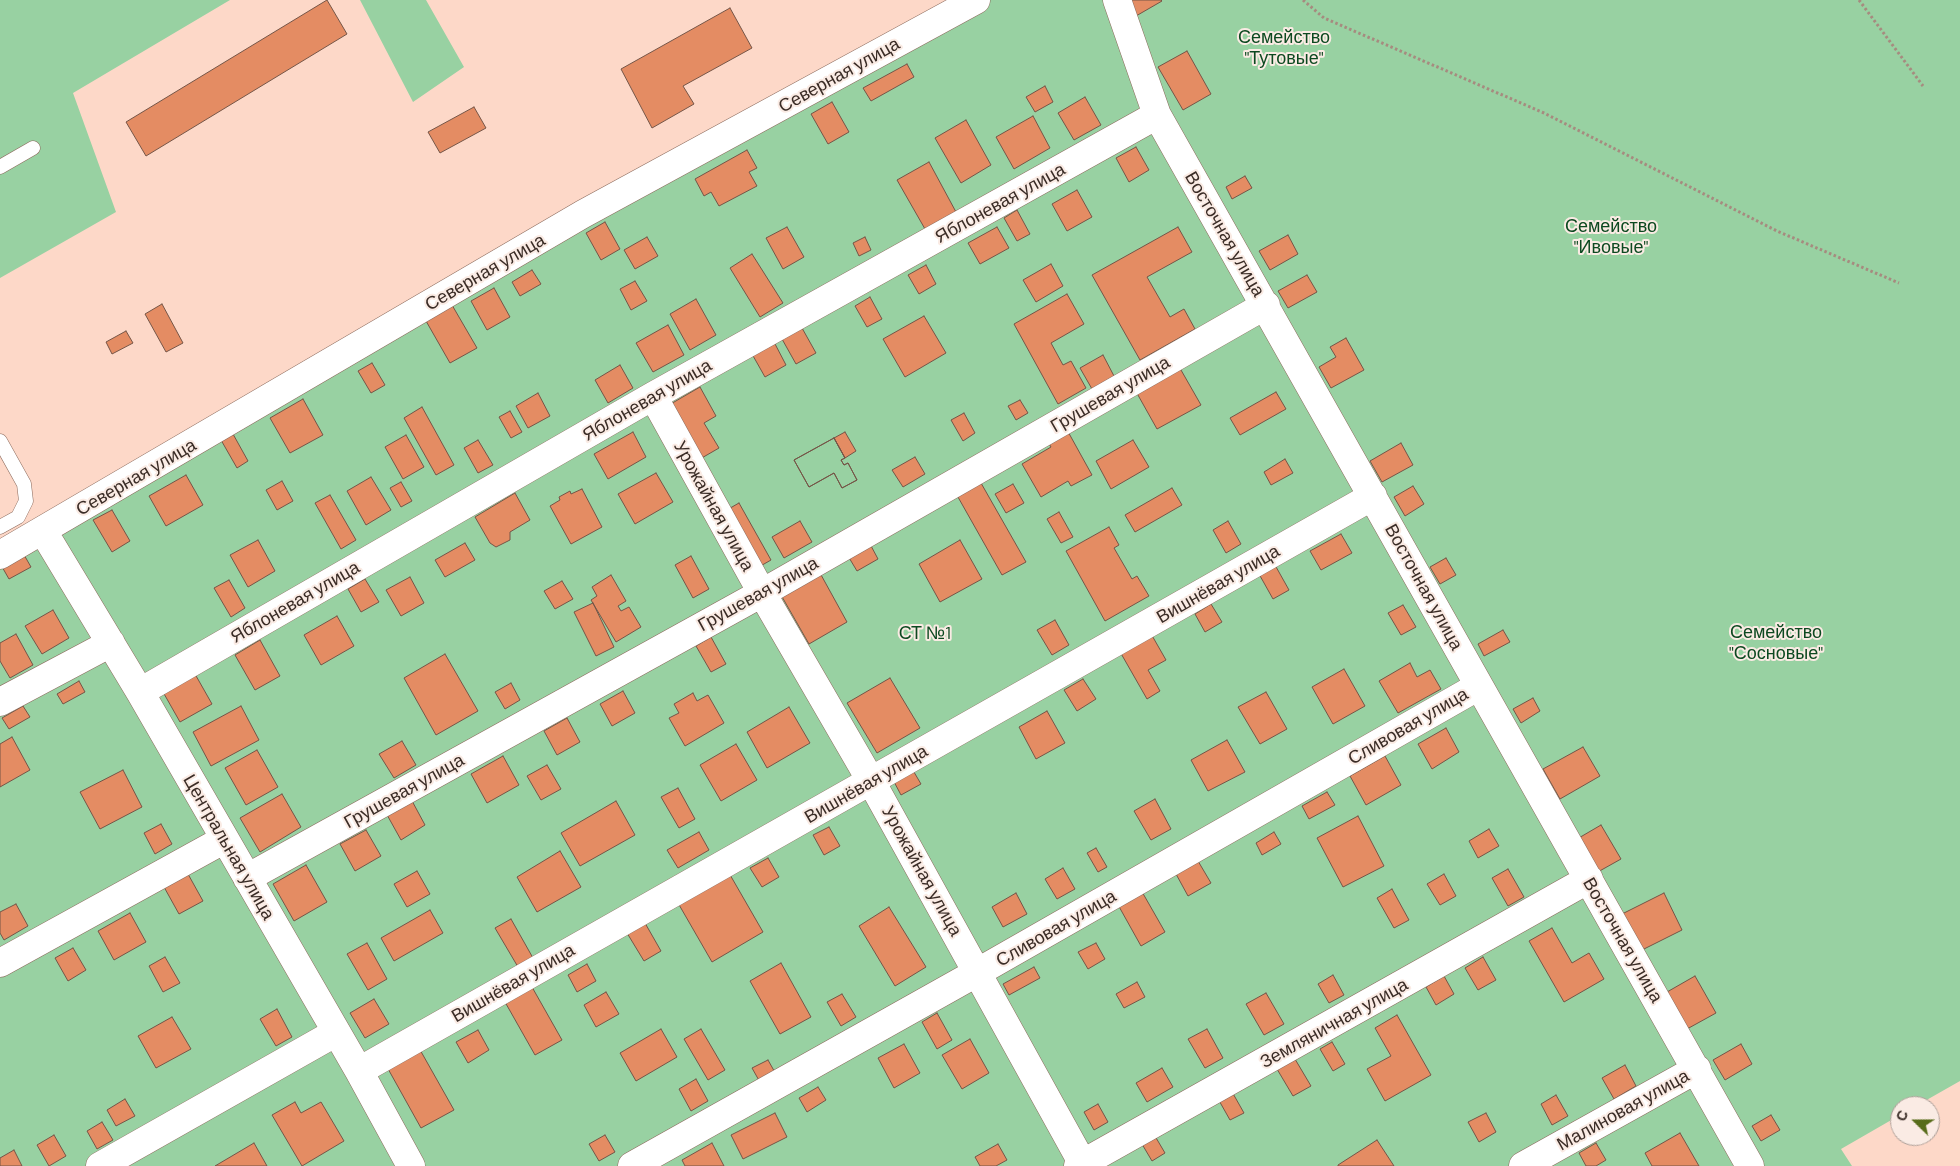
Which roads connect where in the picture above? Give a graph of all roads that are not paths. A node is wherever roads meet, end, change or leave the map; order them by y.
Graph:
1 (976, 0) edge
2 (1117, 0) edge
3 (1157, 115) junction
4 (33, 148) dead end
5 (0, 167) edge
6 (1266, 305) junction
7 (653, 396) junction
8 (0, 441) edge
9 (1373, 496) junction
10 (0, 527) edge
11 (43, 531) junction
12 (0, 555) edge
13 (762, 592) junction
14 (111, 642) junction
15 (1479, 686) junction
16 (140, 692) junction
17 (0, 702) edge
18 (871, 781) junction
19 (225, 840) junction
20 (247, 878) junction
21 (1589, 879) junction
22 (0, 963) edge
23 (978, 972) junction
24 (335, 1033) junction
25 (1696, 1069) junction
26 (359, 1071) junction
27 (1082, 1165) edge
28 (100, 1166) edge
29 (411, 1166) edge
30 (632, 1166) edge
31 (1523, 1166) edge
32 (1750, 1166) edge

1 - 11 street, Северная улица
2 - 3 street, Восточная улица
3 - 6 street, Восточная улица
3 - 7 street, Яблоневая улица
4 - 5 lane
6 - 9 street, Восточная улица
6 - 13 street, Грушевая улица
7 - 13 street, Урожайная улица
7 - 16 street, Яблоневая улица
8 - 10 lane
9 - 15 street, Восточная улица
9 - 18 street, Вишнёвая улица
11 - 12 street, Северная улица
11 - 14 street, Центральная улица
13 - 18 street, Урожайная улица
13 - 20 street, Грушевая улица
14 - 16 street, Центральная улица
14 - 17 street
15 - 21 street, Восточная улица
15 - 23 street, Сливовая улица
16 - 19 street, Центральная улица
18 - 23 street, Урожайная улица
18 - 26 street, Вишнёвая улица
19 - 20 street, Центральная улица
19 - 22 street
20 - 24 street, Центральная улица
21 - 25 street, Восточная улица
21 - 27 street, Земляничная улица
23 - 27 street, Урожайная улица
23 - 30 street, Сливовая улица
24 - 26 street, Центральная улица
24 - 28 street
25 - 31 street, Малиновая улица
25 - 32 street, Восточная улица
26 - 29 street, Центральная улица

